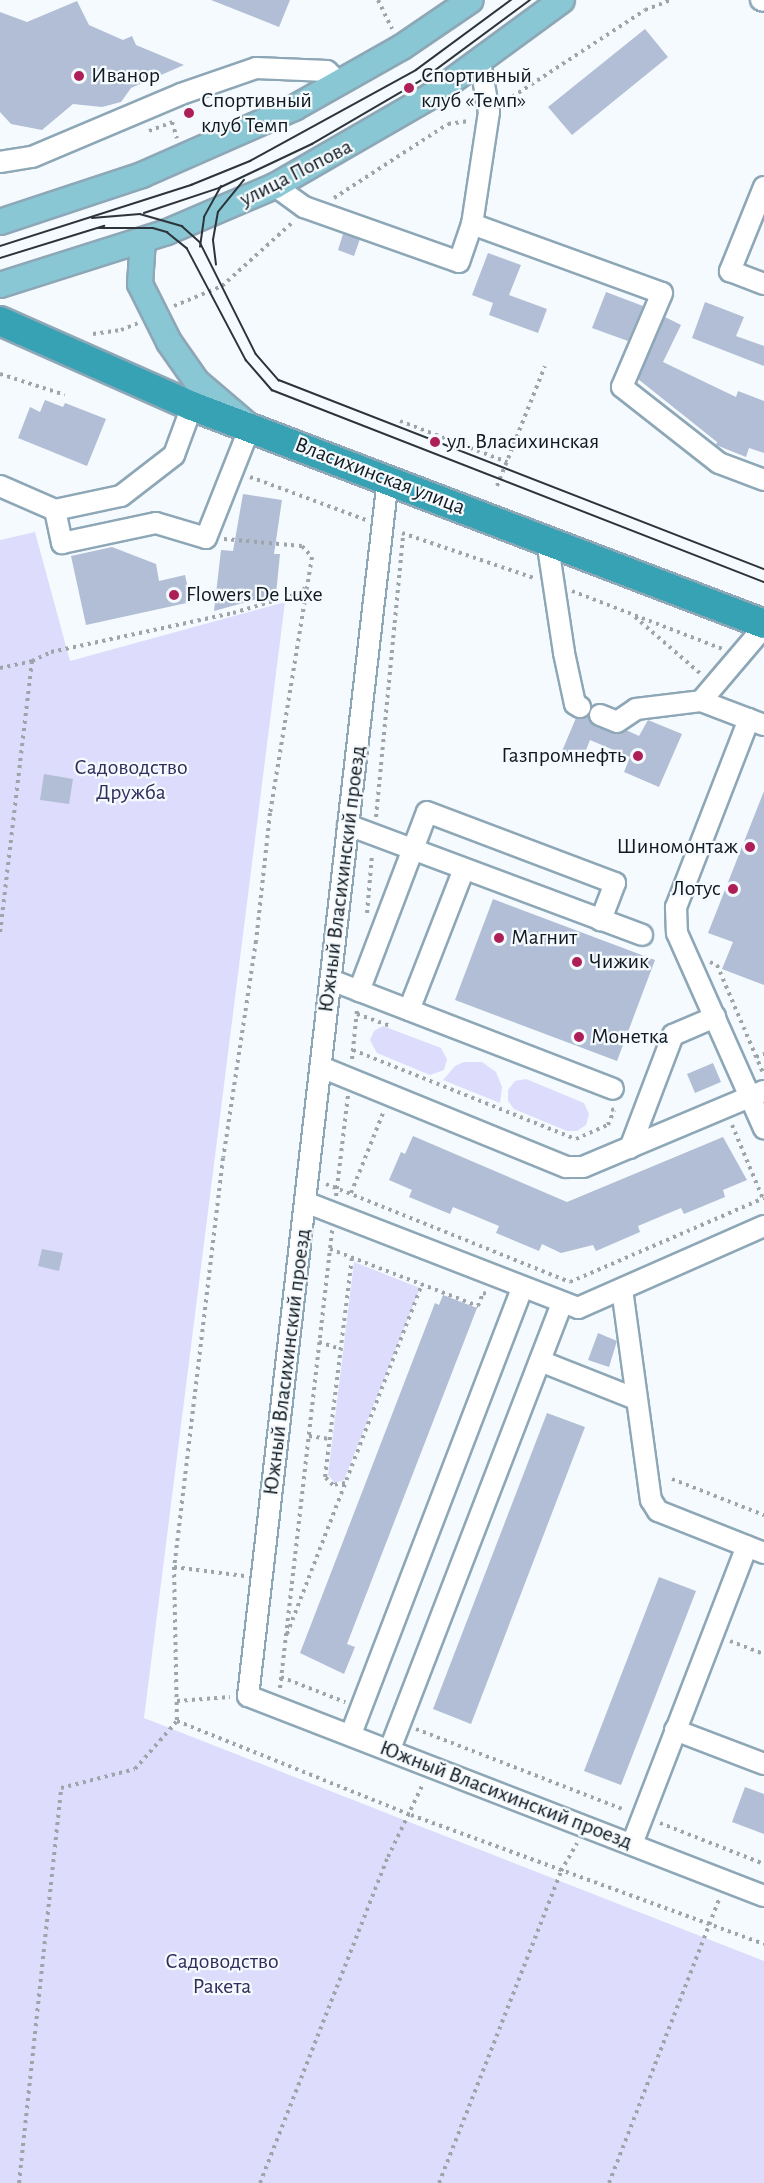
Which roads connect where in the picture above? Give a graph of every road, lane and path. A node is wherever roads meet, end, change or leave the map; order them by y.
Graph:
1 (378, 0) edge
2 (471, 0) edge
3 (562, 0) edge
4 (671, 0) edge
5 (392, 30) dead end
6 (480, 62) junction
7 (339, 83) junction
8 (489, 112) junction
9 (448, 124) dead end
10 (0, 162) edge
11 (275, 186) junction
12 (764, 187) edge
13 (0, 222) edge
14 (472, 224) junction
15 (143, 240) junction
16 (764, 284) edge
17 (0, 285) edge
18 (0, 321) edge
19 (144, 321) dead end
20 (93, 334) dead end
21 (0, 335) edge
22 (39, 340) junction
23 (545, 366) dead end
24 (0, 374) edge
25 (65, 395) dead end
26 (192, 406) junction
27 (400, 421) dead end
28 (250, 427) junction
29 (507, 462) junction
30 (233, 470) junction
31 (388, 479) junction
32 (764, 480) edge
33 (0, 486) edge
34 (497, 486) dead end
35 (55, 510) junction
36 (382, 526) junction
37 (403, 533) junction
38 (547, 540) junction
39 (554, 585) junction
40 (305, 588) dead end
41 (632, 615) junction
42 (764, 626) edge
43 (739, 656) junction
44 (32, 661) junction
45 (0, 668) edge
46 (714, 685) junction
47 (701, 701) junction
48 (580, 707) dead end
49 (600, 715) dead end
50 (757, 722) edge
51 (348, 825) junction
52 (374, 835) junction
53 (413, 850) junction
54 (464, 869) junction
55 (601, 920) junction
56 (366, 924) dead end
57 (0, 933) edge
58 (642, 935) dead end
59 (717, 965) dead end
60 (331, 980) junction
61 (359, 991) junction
62 (409, 1010) junction
63 (715, 1017) junction
64 (353, 1050) junction
65 (764, 1054) edge
66 (756, 1057) junction
67 (321, 1067) junction
68 (764, 1075) edge
69 (350, 1079) junction
70 (613, 1089) dead end
71 (757, 1094) edge
72 (390, 1096) junction
73 (725, 1108) junction
74 (614, 1110) dead end
75 (764, 1128) edge
76 (630, 1148) junction
77 (308, 1178) junction
78 (337, 1189) junction
79 (351, 1193) junction
80 (764, 1199) edge
81 (305, 1202) junction
82 (334, 1212) junction
83 (764, 1226) edge
84 (330, 1249) junction
85 (352, 1257) junction
86 (422, 1284) junction
87 (622, 1289) junction
88 (519, 1297) junction
89 (562, 1304) junction
90 (320, 1342) junction
91 (341, 1349) junction
92 (540, 1361) junction
93 (636, 1399) junction
94 (309, 1436) junction
95 (330, 1438) junction
96 (672, 1479) dead end
97 (346, 1482) junction
98 (764, 1515) edge
99 (755, 1550) edge
100 (174, 1567) dead end
101 (262, 1579) junction
102 (712, 1634) junction
103 (286, 1638) junction
104 (764, 1654) edge
105 (248, 1696) junction
106 (177, 1701) dead end
107 (361, 1708) junction
108 (177, 1721) dead end
109 (400, 1723) junction
110 (675, 1730) junction
111 (351, 1734) junction
112 (390, 1749) junction
113 (764, 1764) edge
114 (430, 1765) junction
115 (642, 1817) junction
116 (586, 1827) junction
117 (632, 1844) junction
118 (764, 1864) edge
119 (727, 1882) junction
120 (764, 1896) edge
121 (19, 2183) edge
122 (260, 2183) edge
123 (439, 2183) edge
124 (609, 2183) edge

1 - 5 path
2 - 7 main road
3 - 6 main road, улица Попова
4 - 8 path
6 - 8 street
6 - 11 main road, улица Попова
7 - 10 street
7 - 13 main road
8 - 9 path
8 - 14 street
11 - 14 street
11 - 15 main road, улица Попова
12 - 16 street
14 - 32 street
15 - 17 main road, улица Попова
15 - 28 main road
18 - 22 highway, Власихинская улица
19 - 20 path
21 - 22 main road
22 - 26 highway, Власихинская улица
23 - 29 path
24 - 25 path
26 - 28 highway, Власихинская улица
26 - 35 street
27 - 29 path
28 - 30 street
28 - 31 highway, Власихинская улица
29 - 34 path
30 - 35 street
30 - 36 path
31 - 36 street, Южный Власихинский проезд
31 - 38 highway, Власихинская улица
33 - 35 street
36 - 37 path
36 - 51 street, Южный Власихинский проезд
37 - 39 path
37 - 52 path
38 - 39 street
38 - 42 highway, Власихинская улица
39 - 41 path
39 - 48 street
40 - 44 path
41 - 43 path
41 - 46 path
42 - 43 street
43 - 46 street
44 - 45 path
44 - 57 path
46 - 47 street
47 - 49 street
47 - 50 street
50 - 63 street
51 - 52 street
51 - 60 street, Южный Власихинский проезд
52 - 53 street
52 - 56 path
53 - 54 street
53 - 55 street
53 - 61 street
54 - 55 street
54 - 62 street
55 - 58 street
59 - 66 path
60 - 61 street
60 - 67 street, Южный Власихинский проезд
61 - 62 street
61 - 64 path
62 - 70 street
63 - 71 street
63 - 76 street
64 - 69 path
64 - 74 path
65 - 66 path
66 - 68 path
67 - 69 street
67 - 77 street, Южный Власихинский проезд
69 - 72 street
69 - 78 path
71 - 73 street
71 - 75 street
72 - 76 street
72 - 79 path
73 - 76 street
73 - 80 path
77 - 78 path
77 - 81 street, Южный Власихинский проезд
78 - 79 path
78 - 82 path
79 - 80 path
81 - 82 street
81 - 101 street, Южный Власихинский проезд
82 - 84 path
82 - 88 street
83 - 87 street
84 - 85 path
84 - 90 path
85 - 86 path
85 - 91 path
86 - 88 path
86 - 97 path
87 - 89 street
87 - 93 street
88 - 89 street
88 - 107 street
89 - 92 street
90 - 91 path
90 - 94 path
91 - 95 path
92 - 93 street
92 - 109 street
93 - 99 street
94 - 95 path
94 - 103 path
95 - 97 path
96 - 98 path
97 - 103 path
99 - 102 street
100 - 101 path
101 - 105 street, Южный Власихинский проезд
102 - 104 path
102 - 110 street
103 - 107 path
105 - 106 path
105 - 111 street, Южный Власихинский проезд
107 - 111 street
108 - 121 path
109 - 112 street
109 - 115 path
110 - 113 street
110 - 115 street
111 - 112 street, Южный Власихинский проезд
112 - 114 street, Южный Власихинский проезд
114 - 116 street, Южный Власихинский проезд
114 - 122 path
115 - 117 street
115 - 118 path
116 - 117 street, Южный Власихинский проезд
116 - 123 path
117 - 119 street, Южный Власихинский проезд
119 - 120 street, Южный Власихинский проезд
119 - 124 path

